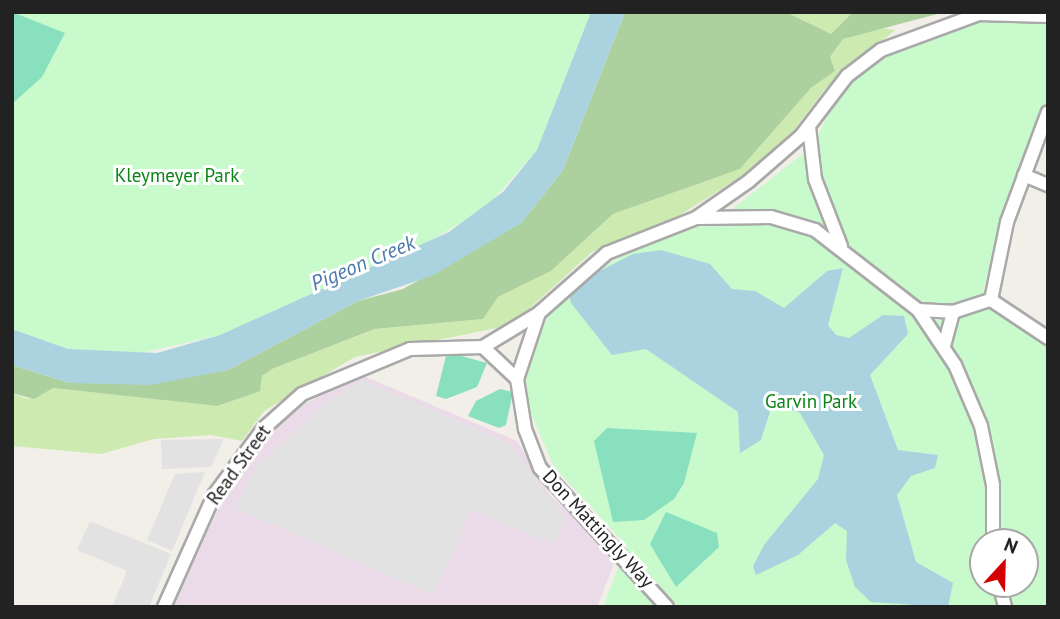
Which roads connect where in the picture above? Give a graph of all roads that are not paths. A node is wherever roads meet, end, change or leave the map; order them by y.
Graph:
1 (1048, 16) edge
2 (1048, 112) edge
3 (809, 127) junction
4 (1024, 175) junction
5 (1048, 185) edge
6 (696, 218) junction
7 (842, 247) junction
8 (991, 300) junction
9 (918, 310) junction
10 (953, 312) junction
11 (539, 313) junction
12 (1048, 338) edge
13 (944, 346) junction
14 (483, 347) junction
15 (517, 379) junction
16 (992, 528) edge
17 (164, 607) edge
18 (667, 607) edge

1 - 3 street
2 - 4 street
3 - 6 street
3 - 7 street
4 - 5 street
4 - 8 street
6 - 7 street
6 - 11 street
7 - 9 street
8 - 10 street
8 - 12 street
9 - 10 street
9 - 13 street
10 - 13 street
11 - 14 street, Read Street
11 - 15 street, Don Mattingly Way
13 - 16 street
14 - 15 street
14 - 17 street, Read Street
15 - 18 street, Don Mattingly Way

